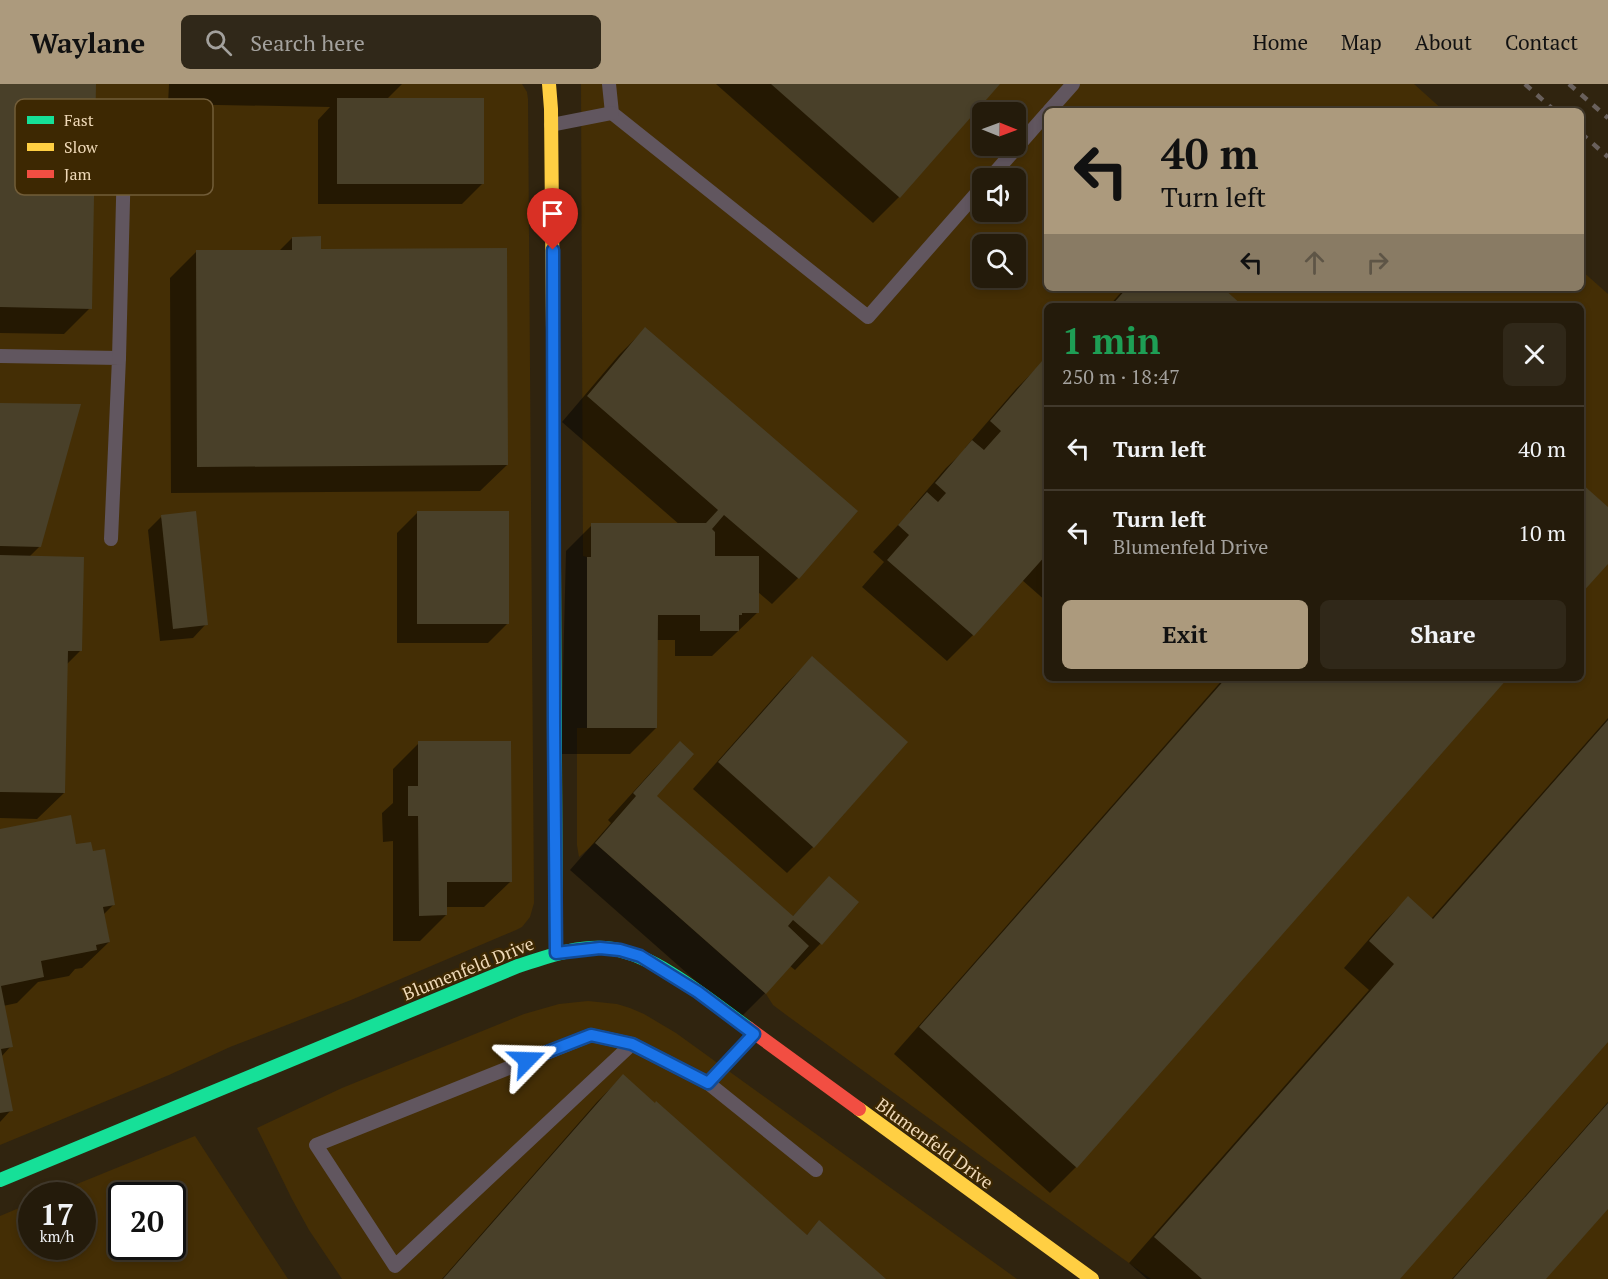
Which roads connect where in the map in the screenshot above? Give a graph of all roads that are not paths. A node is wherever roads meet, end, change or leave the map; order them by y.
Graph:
1 (549, 84) edge
2 (609, 84) edge
3 (1073, 84) edge
4 (1052, 108) edge
5 (612, 113) junction
6 (1044, 117) edge
7 (551, 125) junction
8 (999, 168) edge
9 (123, 195) edge
10 (972, 198) edge
11 (0, 356) edge
12 (119, 358) junction
13 (111, 539) dead end
14 (556, 953) junction
15 (754, 1034) junction
16 (632, 1044) junction
17 (708, 1083) junction
18 (816, 1170) dead end
19 (0, 1180) edge
20 (1092, 1279) edge

1 - 7 street
2 - 5 lane
3 - 4 lane
5 - 7 lane
5 - 10 lane
6 - 8 lane
7 - 14 street
9 - 12 lane
11 - 12 lane
12 - 13 lane
14 - 15 street, Blumenfeld Drive
14 - 19 street, Blumenfeld Drive
15 - 17 lane
15 - 20 street, Blumenfeld Drive
16 - 16 lane
16 - 17 lane
17 - 18 lane

